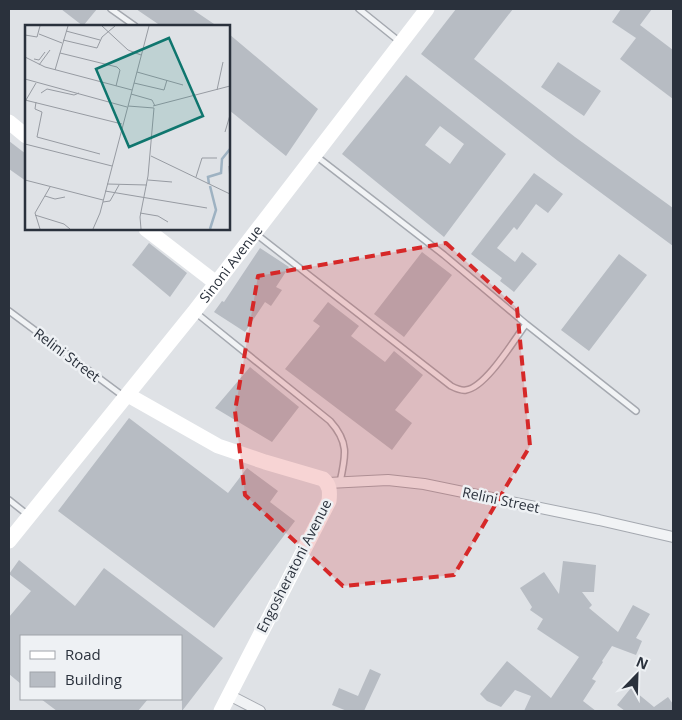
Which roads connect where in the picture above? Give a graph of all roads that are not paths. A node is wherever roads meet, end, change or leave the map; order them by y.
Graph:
1 (111, 9) edge
2 (358, 9) edge
3 (427, 9) edge
4 (133, 25) edge
5 (400, 42) junction
6 (9, 122) edge
7 (25, 135) edge
8 (314, 155) junction
9 (147, 230) edge
10 (254, 233) junction
11 (216, 283) junction
12 (9, 311) edge
13 (194, 312) junction
14 (526, 324) junction
15 (127, 397) junction
16 (636, 411) dead end
17 (334, 482) junction
18 (9, 500) edge
19 (28, 515) junction
20 (673, 537) edge
21 (9, 541) edge
22 (230, 694) junction
23 (221, 711) edge
24 (260, 711) edge

1 - 4 lane
2 - 5 lane
3 - 5 street, Sinoni Avenue
5 - 8 street, Sinoni Avenue
6 - 7 street
8 - 10 street, Sinoni Avenue
8 - 14 lane
9 - 11 street
10 - 11 street, Sinoni Avenue
10 - 14 lane
11 - 13 street, Sinoni Avenue
12 - 15 lane, Relini Street
13 - 15 street, Sinoni Avenue
13 - 17 lane
14 - 16 lane
15 - 17 street, Engosheratoni Avenue
15 - 19 street, Sinoni Avenue
17 - 20 street, Relini Street
17 - 22 street, Engosheratoni Avenue
18 - 19 lane
19 - 21 street, Sinoni Avenue
22 - 23 street, Engosheratoni Avenue
22 - 24 street

